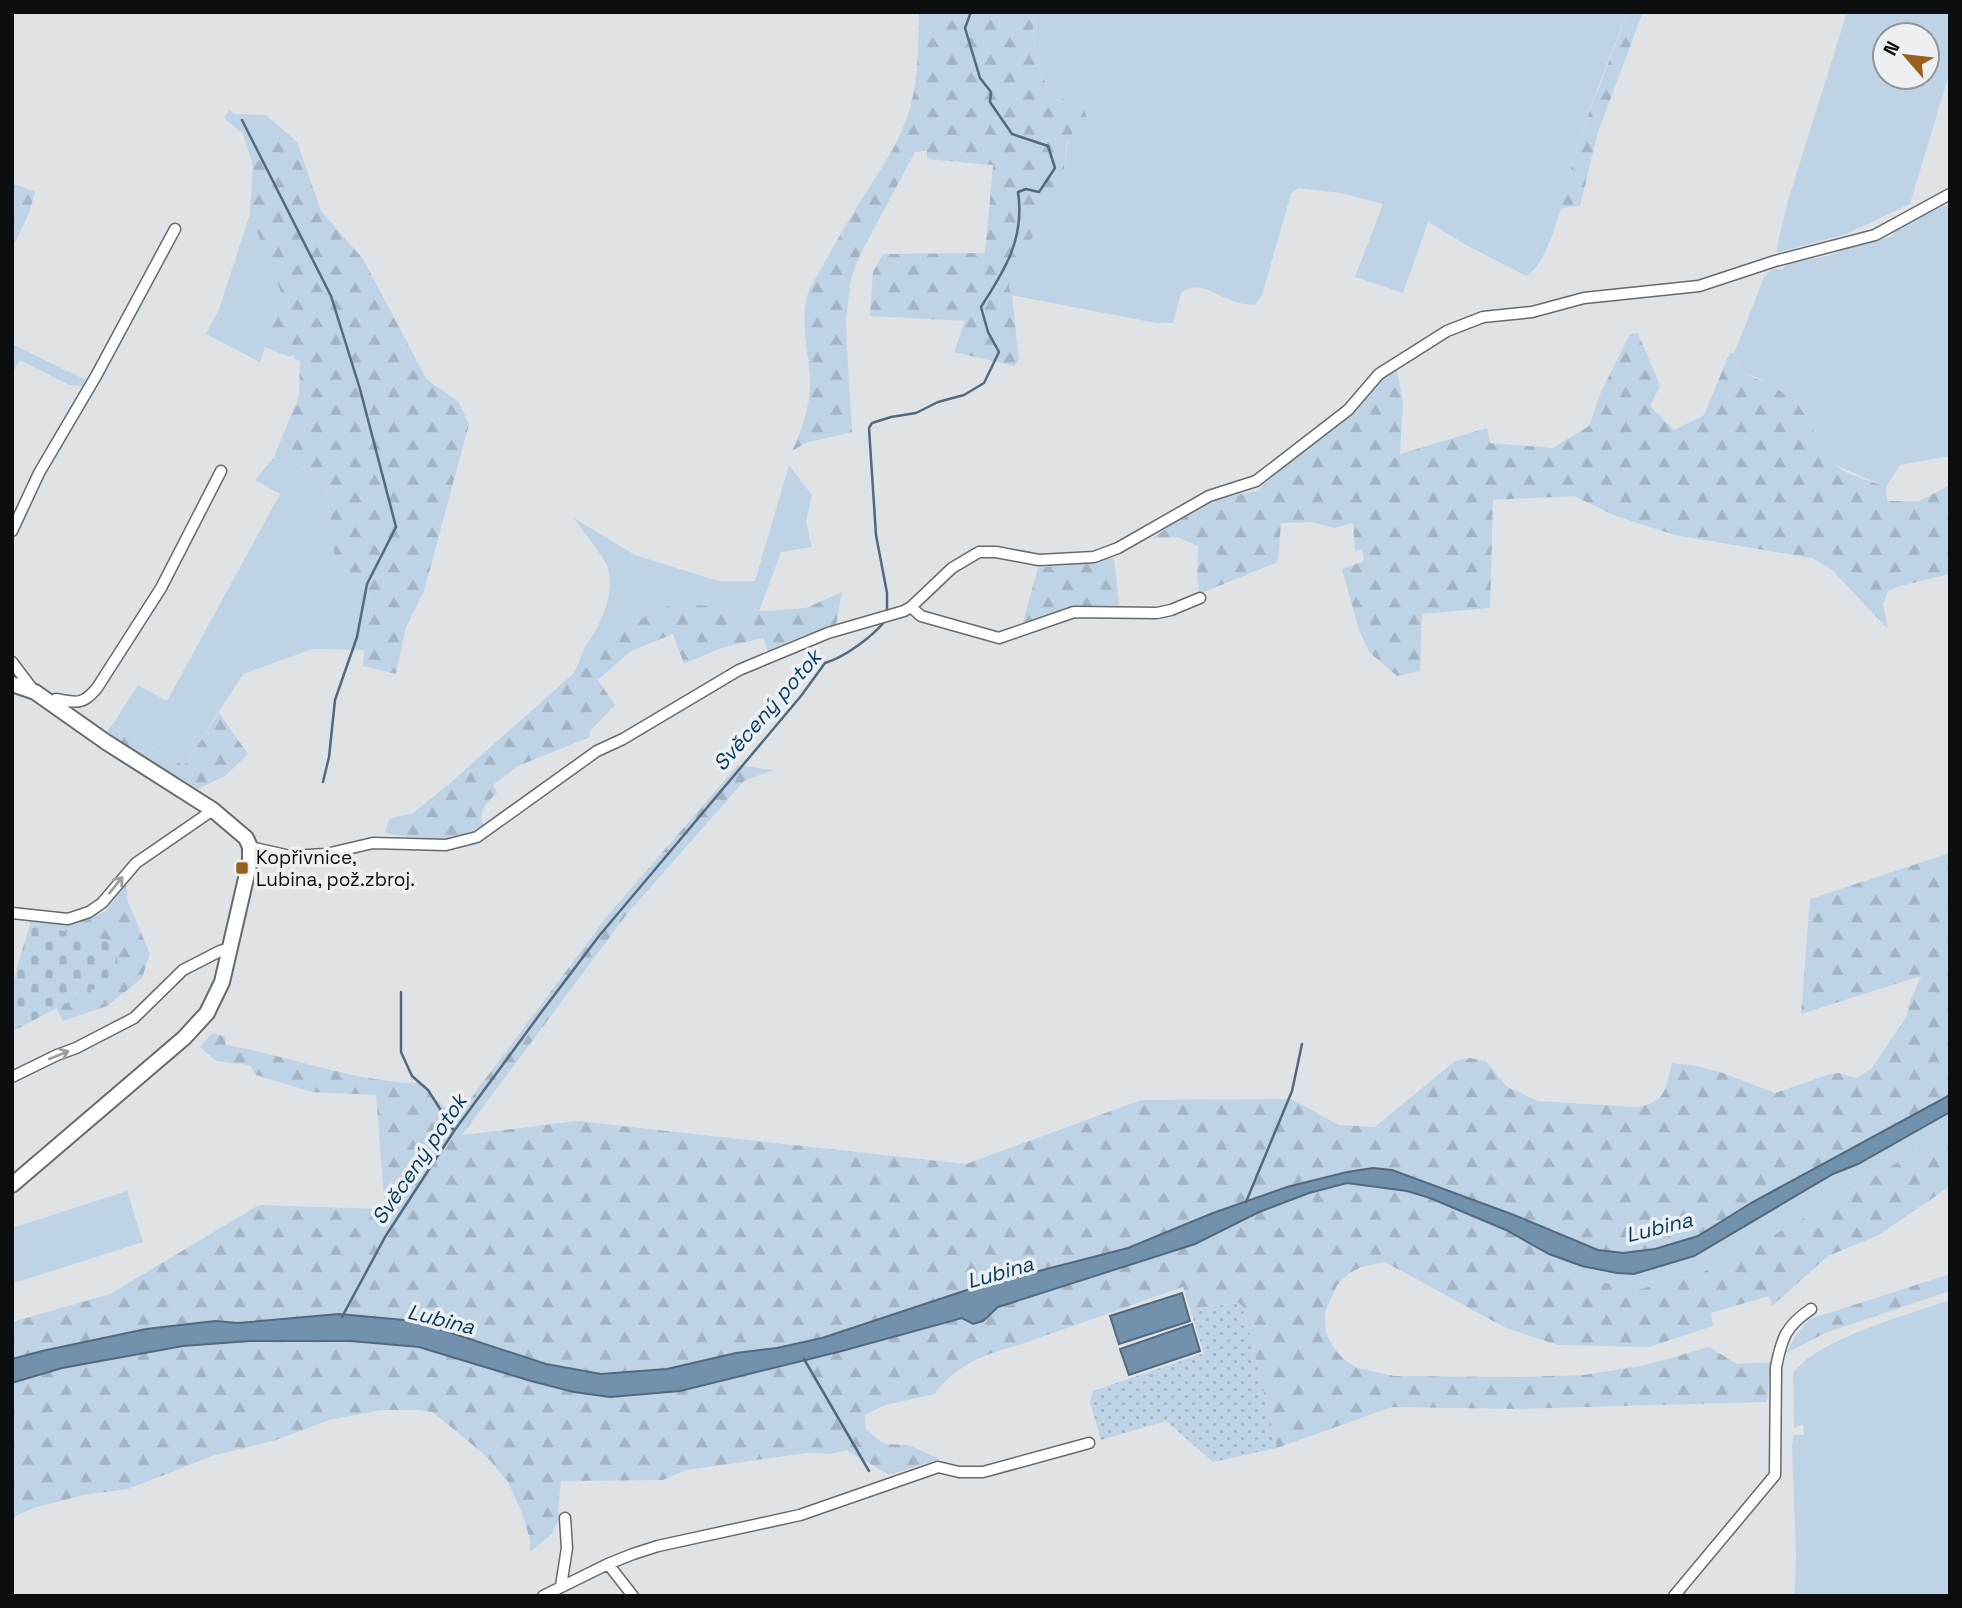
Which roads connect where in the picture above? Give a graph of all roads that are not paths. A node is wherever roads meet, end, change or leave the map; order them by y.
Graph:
1 (1950, 194) edge
2 (175, 229) dead end
3 (221, 471) dead end
4 (12, 531) edge
5 (1200, 598) dead end
6 (911, 607) junction
7 (12, 662) edge
8 (12, 684) edge
9 (34, 692) junction
10 (52, 704) junction
11 (213, 810) junction
12 (250, 847) junction
13 (12, 913) edge
14 (230, 948) junction
15 (12, 1077) edge
16 (12, 1185) edge
17 (1811, 1308) dead end
18 (1089, 1443) dead end
19 (565, 1518) dead end
20 (608, 1564) junction
21 (561, 1586) junction
22 (543, 1596) edge
23 (633, 1596) edge
24 (1674, 1596) edge

1 - 6 street
2 - 4 street
3 - 10 street
5 - 6 street
6 - 12 street
7 - 9 street
8 - 9 street
9 - 10 street
10 - 11 street
11 - 12 street
13 -> 11 street
12 - 14 street
15 -> 14 street
14 - 16 street
17 - 24 street
18 - 20 street
19 - 21 street
20 - 21 street
20 - 23 street
21 - 22 street

